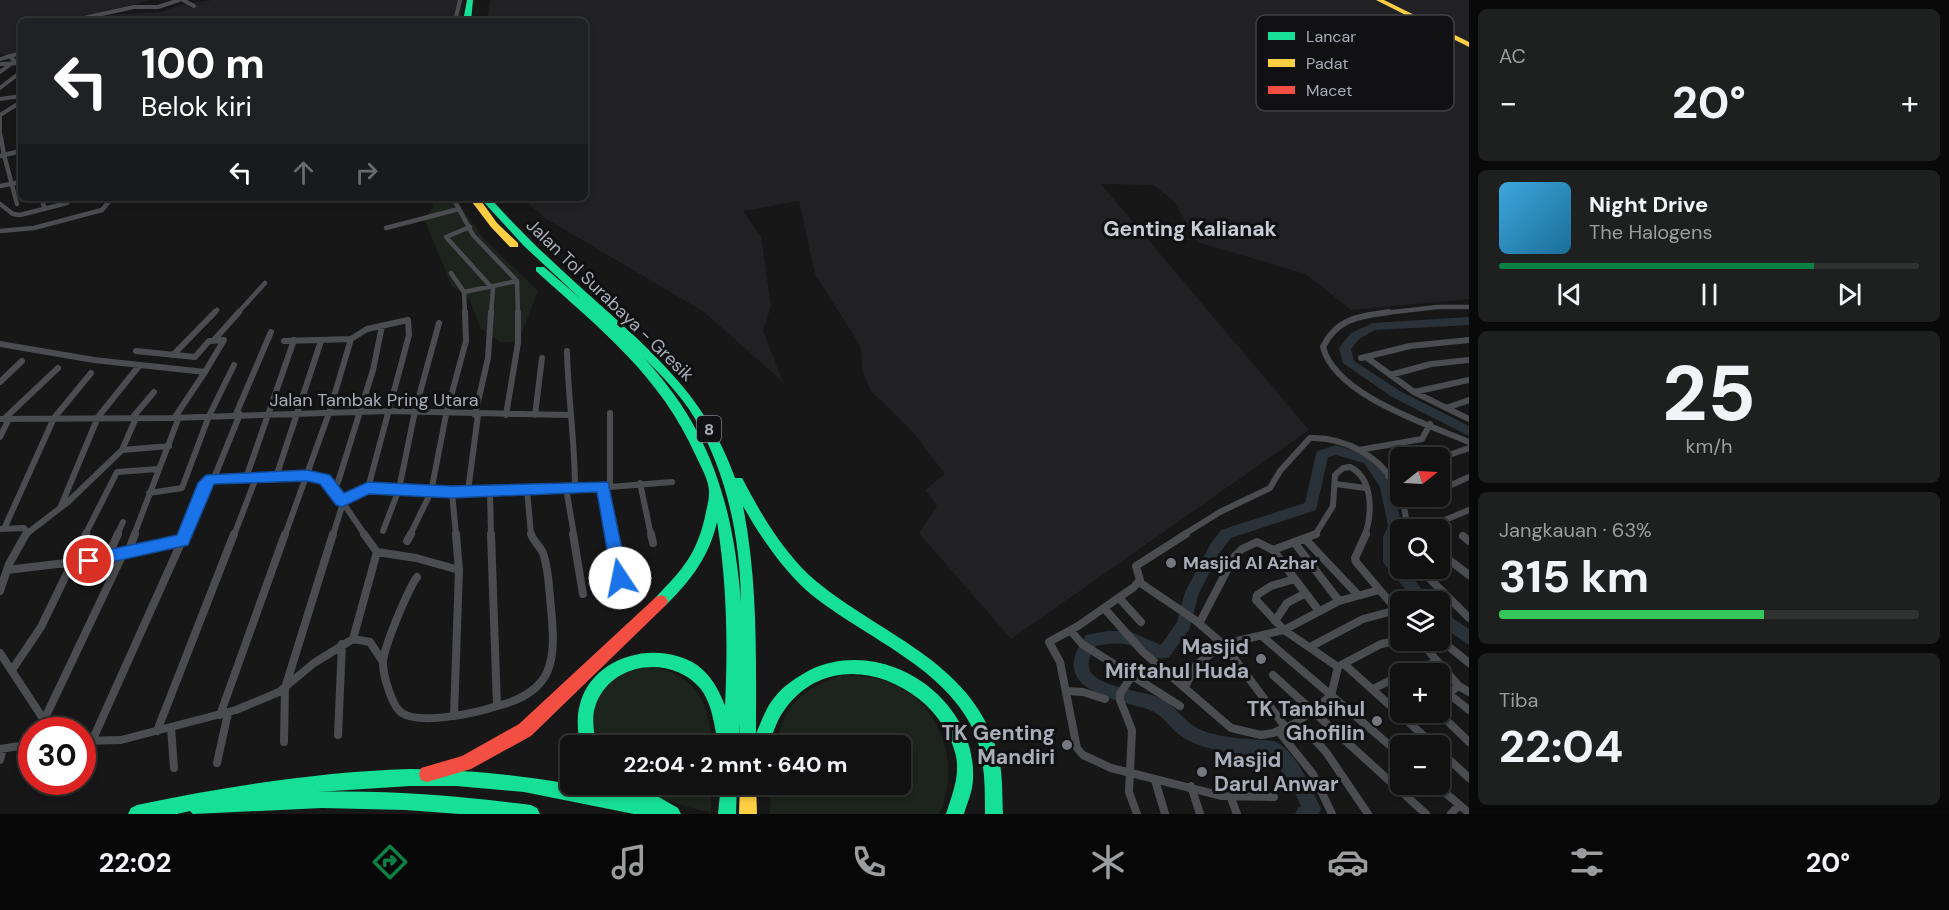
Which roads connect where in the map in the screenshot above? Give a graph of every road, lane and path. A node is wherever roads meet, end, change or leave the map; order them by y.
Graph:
1 (179, 0) edge
2 (459, 0) edge
3 (470, 0) edge
4 (477, 0) edge
5 (1379, 0) edge
6 (185, 1) edge
7 (194, 6) dead end
8 (1409, 15) edge
9 (84, 18) edge
10 (456, 18) edge
11 (467, 18) edge
12 (474, 18) edge
13 (1454, 38) edge
14 (1469, 45) edge
15 (18, 54) edge
16 (9, 56) junction
17 (0, 59) edge
18 (14, 60) junction
19 (18, 62) edge
20 (0, 64) edge
21 (0, 72) edge
22 (18, 74) edge
23 (0, 88) edge
24 (18, 97) edge
25 (10, 98) junction
26 (0, 99) edge
27 (0, 104) edge
28 (18, 104) edge
29 (0, 116) edge
30 (0, 131) edge
31 (18, 152) edge
32 (2, 155) edge
33 (18, 183) edge
34 (11, 184) junction
35 (0, 186) edge
36 (42, 201) edge
37 (68, 201) edge
38 (110, 201) edge
39 (455, 201) edge
40 (476, 201) edge
41 (487, 201) edge
42 (0, 204) edge
43 (17, 204) dead end
44 (45, 209) junction
45 (459, 209) junction
46 (470, 227) junction
47 (386, 228) dead end
48 (0, 231) edge
49 (451, 273) dead end
50 (517, 281) junction
51 (265, 283) dead end
52 (491, 285) junction
53 (464, 292) junction
54 (1469, 307) edge
55 (217, 310) dead end
56 (439, 323) dead end
57 (382, 326) junction
58 (271, 332) dead end
59 (215, 339) junction
60 (351, 339) junction
61 (284, 340) dead end
62 (294, 340) junction
63 (1469, 340) edge
64 (321, 341) junction
65 (0, 344) edge
66 (136, 351) dead end
67 (567, 351) dead end
68 (173, 355) junction
69 (542, 358) dead end
70 (1469, 360) edge
71 (22, 361) dead end
72 (234, 365) dead end
73 (138, 366) junction
74 (58, 368) dead end
75 (205, 372) junction
76 (91, 373) dead end
77 (1390, 375) junction
78 (3, 376) edge
79 (1469, 380) edge
80 (0, 382) edge
81 (154, 392) dead end
82 (1414, 392) junction
83 (1469, 400) edge
84 (1446, 408) junction
85 (360, 411) junction
86 (387, 411) junction
87 (415, 411) junction
88 (329, 412) junction
89 (299, 413) junction
90 (610, 413) dead end
91 (238, 414) junction
92 (269, 414) junction
93 (446, 415) junction
94 (476, 415) junction
95 (506, 415) junction
96 (535, 415) junction
97 (569, 415) junction
98 (209, 416) junction
99 (98, 417) junction
100 (177, 417) junction
101 (54, 418) junction
102 (134, 418) junction
103 (1469, 418) edge
104 (4, 419) edge
105 (1430, 424) junction
106 (0, 437) edge
107 (715, 438) junction
108 (1469, 442) edge
109 (169, 446) junction
110 (1469, 448) edge
111 (122, 450) junction
112 (1359, 450) junction
113 (1450, 455) edge
114 (158, 469) junction
115 (307, 476) junction
116 (1388, 476) joint
117 (276, 477) junction
118 (1469, 477) edge
119 (214, 478) junction
120 (246, 478) junction
121 (256, 478) junction
122 (1390, 479) edge
123 (672, 482) dead end
124 (640, 483) junction
125 (1336, 484) junction
126 (606, 486) junction
127 (1450, 486) edge
128 (333, 488) junction
129 (368, 488) junction
130 (566, 488) junction
131 (575, 488) junction
132 (1365, 488) junction
133 (399, 489) junction
134 (527, 489) junction
135 (490, 490) junction
136 (468, 491) junction
137 (716, 491) junction
138 (431, 492) junction
139 (452, 492) junction
140 (149, 493) junction
141 (342, 502) junction
142 (60, 510) junction
143 (1469, 510) edge
144 (1447, 519) edge
145 (123, 522) dead end
146 (2, 529) edge
147 (382, 531) dead end
148 (27, 532) junction
149 (1305, 539) junction
150 (183, 540) junction
151 (407, 540) dead end
152 (1294, 542) junction
153 (653, 543) dead end
154 (1273, 550) junction
155 (377, 552) junction
156 (125, 553) junction
157 (107, 558) junction
158 (1450, 561) edge
159 (71, 564) junction
160 (7, 570) junction
161 (459, 570) junction
162 (1469, 576) edge
163 (417, 577) dead end
164 (1295, 579) junction
165 (1430, 579) edge
166 (1139, 582) junction
167 (621, 585) dead end
168 (1379, 590) junction
169 (0, 591) edge
170 (583, 594) dead end
171 (1304, 594) junction
172 (1358, 595) junction
173 (1120, 599) junction
174 (1339, 601) junction
175 (1390, 603) edge
176 (1104, 608) junction
177 (1319, 611) junction
178 (1390, 614) edge
179 (1469, 618) edge
180 (1275, 621) junction
181 (1142, 622) dead end
182 (1200, 622) junction
183 (1284, 630) junction
184 (1071, 631) junction
185 (1263, 637) junction
186 (353, 639) junction
187 (1390, 643) edge
188 (342, 644) junction
189 (1224, 645) junction
190 (1310, 647) junction
191 (1450, 648) edge
192 (1428, 651) edge
193 (1, 656) edge
194 (383, 662) junction
195 (1436, 662) joint
196 (1469, 663) edge
197 (1341, 665) junction
198 (12, 670) junction
199 (1273, 675) dead end
200 (1131, 676) junction
201 (1390, 680) edge
202 (1459, 686) junction
203 (1185, 687) junction
204 (285, 688) junction
205 (1373, 689) junction
206 (1067, 691) junction
207 (1469, 692) edge
208 (1450, 693) edge
209 (1450, 695) edge
210 (1331, 696) junction
211 (1105, 699) dead end
212 (1390, 704) edge
213 (497, 706) junction
214 (1180, 706) dead end
215 (1469, 710) edge
216 (1311, 711) junction
217 (224, 714) junction
218 (454, 716) junction
219 (42, 717) edge
220 (45, 717) edge
221 (1297, 721) junction
222 (96, 722) edge
223 (1411, 723) edge
224 (1449, 723) edge
225 (171, 728) junction
226 (157, 731) junction
227 (1283, 731) junction
228 (338, 735) dead end
229 (585, 735) edge
230 (725, 735) edge
231 (729, 735) edge
232 (748, 735) edge
233 (765, 735) edge
234 (1424, 735) edge
235 (96, 741) edge
236 (284, 742) dead end
237 (1469, 742) edge
238 (18, 746) edge
239 (1390, 746) edge
240 (2, 749) edge
241 (0, 760) edge
242 (1450, 760) edge
243 (217, 763) dead end
244 (174, 768) dead end
245 (1130, 773) junction
246 (408, 778) junction
247 (1469, 778) edge
248 (1155, 780) junction
249 (1191, 786) junction
250 (638, 795) edge
251 (728, 795) edge
252 (749, 795) edge
253 (1448, 795) edge
254 (1274, 797) dead end
255 (1231, 798) junction
256 (1459, 805) junction
257 (748, 810) edge
258 (1469, 813) edge
259 (138, 814) edge
260 (531, 814) edge
261 (673, 814) edge
262 (727, 814) edge
263 (956, 814) edge
264 (994, 814) edge
265 (1137, 814) edge
266 (1165, 814) edge
267 (1200, 814) edge
268 (1237, 814) edge
269 (1332, 814) edge
270 (1368, 814) edge
271 (1426, 814) edge
272 (1451, 814) edge

1 - 9 street
2 - 10 street
3 - 11 highway
4 - 12 highway
5 - 8 highway
6 - 7 street
13 - 14 highway
15 - 16 street
16 - 17 street
16 - 18 street
18 - 19 street
18 - 20 street
18 - 21 street
22 - 23 street
24 - 25 street
25 - 26 street
25 - 27 street
28 - 29 street
29 - 30 street
30 - 32 street
31 - 32 street
32 - 34 street
33 - 34 street
34 - 35 street
34 - 43 street
36 - 44 street
37 - 44 street
38 - 48 street
39 - 45 street
40 - 137 highway, Jalan Tol Surabaya - Gresik / 8
41 - 107 highway, Jalan Tol Surabaya - Gresik / 8
42 - 44 street
45 - 46 street
45 - 47 street
46 - 50 street
46 - 52 street
49 - 53 street
50 - 52 street
50 - 95 street
51 - 59 street
52 - 53 street
52 - 94 street
53 - 93 street
54 - 105 street
55 - 68 street
56 - 87 street
57 - 60 street
57 - 85 street
57 - 86 street
58 - 91 street
59 - 68 street
59 - 75 street
60 - 64 street
60 - 88 street
61 - 62 street
62 - 64 street
62 - 92 street
63 - 77 street
64 - 89 street
65 - 73 street
66 - 68 street
67 - 97 street
69 - 96 street
70 - 77 street
71 - 78 street
72 - 98 street
73 - 75 street
73 - 99 street
74 - 104 street
75 - 100 street
76 - 101 street
77 - 82 street
78 - 80 street
79 - 82 street
81 - 102 street
82 - 84 street
83 - 84 street
84 - 103 street
85 - 86 street, Jalan Tambak Pring Utara
85 - 88 street, Jalan Tambak Pring Utara
85 - 128 street
86 - 87 street, Jalan Tambak Pring Utara
86 - 129 street
87 - 93 street, Jalan Tambak Pring Utara
87 - 133 street
88 - 89 street, Jalan Tambak Pring Utara
88 - 115 street
89 - 92 street, Jalan Tambak Pring Utara
89 - 117 street
90 - 126 street
91 - 92 street, Jalan Tambak Pring Utara
91 - 98 street, Jalan Tambak Pring Utara
91 - 119 street
92 - 120 street
93 - 94 street, Jalan Tambak Pring Utara
93 - 138 street
94 - 95 street, Jalan Tambak Pring Utara
94 - 136 street
95 - 96 street, Jalan Tambak Pring Utara
96 - 97 street, Jalan Tambak Pring Utara
97 - 131 street
98 - 100 street, Jalan Tambak Pring Utara
98 - 140 street
99 - 101 street, Jalan Tambak Pring Utara
99 - 102 street, Jalan Tambak Pring Utara
99 - 142 street
100 - 102 street, Jalan Tambak Pring Utara
100 - 109 street
101 - 104 street, Jalan Tambak Pring Utara
101 - 146 street
102 - 111 street
104 - 106 street
105 - 108 street
105 - 112 street
107 - 232 highway, Jalan Tol Surabaya - Gresik / 8
107 - 264 highway
109 - 111 street
109 - 114 street
110 - 113 street
111 - 142 street
112 - 116 street
112 - 166 street
114 - 140 street
114 - 159 street
115 - 117 street
115 - 128 street
115 - 217 street
116 - 122 street
117 - 121 street
118 - 127 street
119 - 120 street
119 - 150 street
120 - 121 street
121 - 226 street
123 - 124 street
124 - 126 street
124 - 153 street
125 - 132 street
125 - 132 street
125 - 149 street
126 - 131 street
126 - 167 street
128 - 141 street
129 - 133 street
129 - 141 street
130 - 131 street
130 - 134 street
130 - 170 street
132 - 168 street
133 - 138 street
133 - 147 street
134 - 135 street
134 - 213 street
135 - 136 street
135 - 213 street
136 - 139 street
137 - 231 highway, Jalan Tol Surabaya - Gresik / 8
137 - 246 highway
138 - 139 street
138 - 151 street
139 - 161 street
140 - 156 street
141 - 155 street
141 - 204 street
142 - 148 street
143 - 144 street
145 - 157 street
146 - 148 street
148 - 160 street
149 - 152 street
149 - 172 street
150 - 156 street
150 - 222 street
152 - 154 street
152 - 174 street
154 - 164 street
154 - 182 street
155 - 161 street
155 - 186 street
156 - 157 street
156 - 220 street
157 - 159 street
158 - 162 street
159 - 160 street
159 - 198 street
160 - 169 street
161 - 218 street
163 - 194 street
164 - 171 street
164 - 180 street
165 - 179 street
166 - 173 street
166 - 182 street
168 - 172 street
168 - 175 street
171 - 177 street
171 - 180 street
172 - 174 street
173 - 176 street
173 - 181 street
174 - 177 street
176 - 184 street
176 - 203 street
177 - 183 street
178 - 190 street
180 - 183 street
182 - 189 street
183 - 185 street
183 - 190 street
184 - 200 street
184 - 206 street
185 - 189 street
185 - 210 street
186 - 188 street
186 - 194 street
187 - 197 street
188 - 204 street
188 - 228 street
189 - 203 street
189 - 227 street
190 - 197 street
191 - 196 street
192 - 195 street
193 - 198 street
194 - 218 street
195 - 202 street
197 - 205 street
197 - 210 street
198 - 219 street
199 - 216 street
200 - 214 street
200 - 245 street
201 - 205 street
202 - 207 street
202 - 208 street
203 - 227 street
204 - 217 street
204 - 236 street
205 - 212 street
206 - 211 street
206 - 245 street
209 - 215 street
210 - 216 street
210 - 239 street
213 - 218 street
216 - 221 street
216 - 271 street
217 - 225 street
217 - 243 street
221 - 227 street
221 - 270 street
223 - 234 street
224 - 237 street
225 - 226 street
225 - 244 street
226 - 235 street
227 - 269 street
229 - 230 highway
233 - 263 highway
238 - 240 street
240 - 241 street
242 - 247 street
245 - 248 street
245 - 265 street
246 - 259 highway
246 - 261 highway
248 - 249 street
248 - 266 street
249 - 255 street
249 - 267 street
250 - 261 highway
251 - 262 highway
252 - 257 highway
253 - 256 street
254 - 255 street
255 - 268 street
256 - 258 street
256 - 272 street
259 - 260 highway

